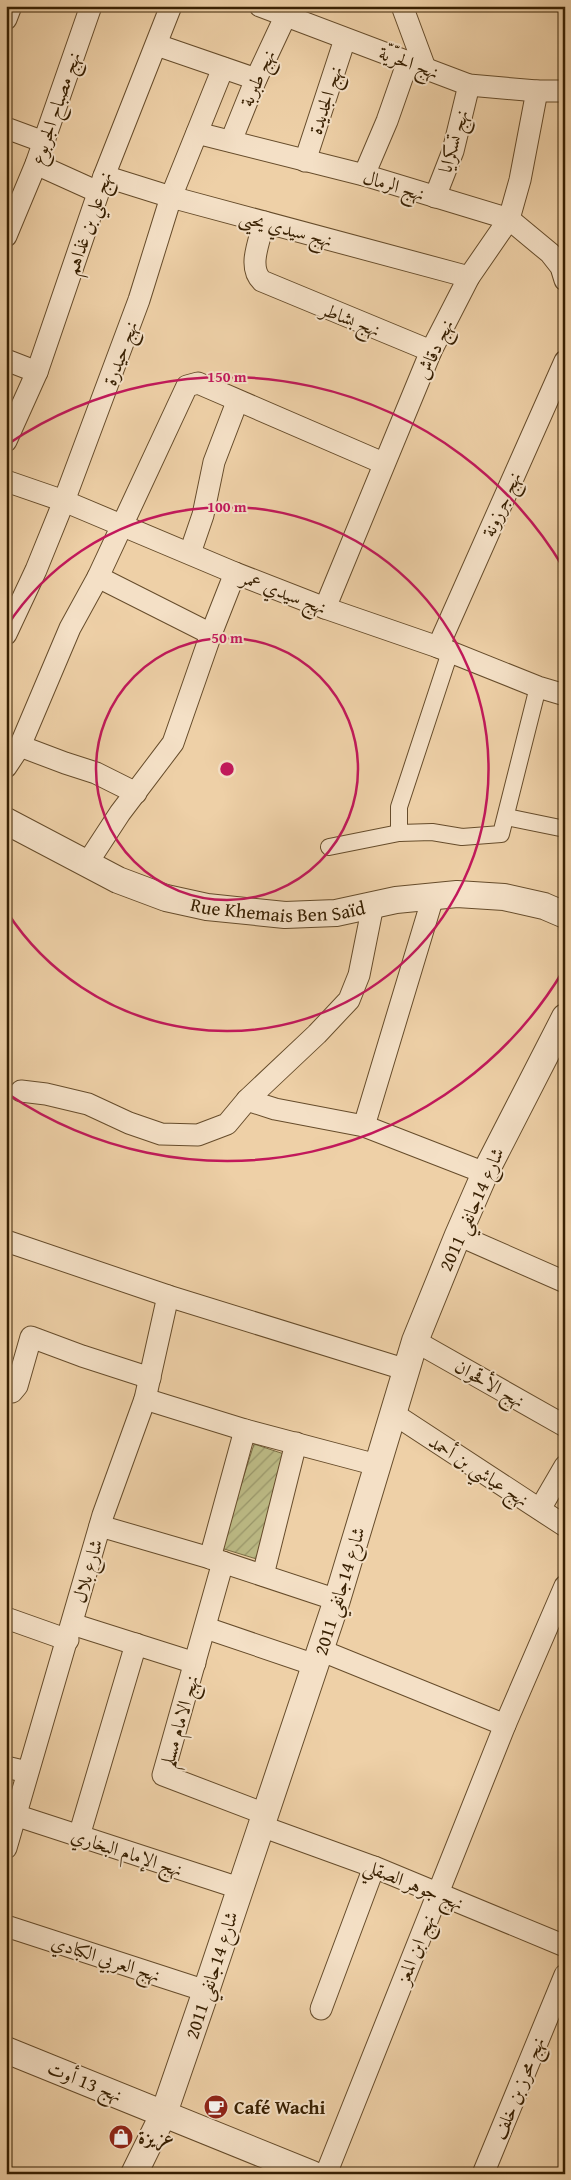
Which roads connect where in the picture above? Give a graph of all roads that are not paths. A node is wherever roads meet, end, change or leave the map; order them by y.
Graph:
1 (11, 6) edge
2 (91, 6) edge
3 (171, 6) edge
4 (260, 6) edge
5 (402, 6) edge
6 (286, 15) junction
7 (6, 19) edge
8 (345, 39) junction
9 (157, 45) junction
10 (416, 64) junction
11 (223, 68) junction
12 (256, 79) junction
13 (469, 84) junction
14 (537, 91) junction
15 (565, 91) edge
16 (6, 128) edge
17 (197, 133) junction
18 (231, 141) junction
19 (44, 142) junction
20 (305, 161) junction
21 (36, 164) junction
22 (364, 174) junction
23 (101, 184) junction
24 (171, 197) junction
25 (435, 198) junction
26 (13, 202) edge
27 (508, 219) junction
28 (264, 222) junction
29 (6, 236) edge
30 (469, 277) junction
31 (565, 280) edge
32 (431, 351) junction
33 (6, 360) edge
34 (565, 361) edge
35 (37, 372) junction
36 (238, 402) junction
37 (6, 441) edge
38 (383, 463) junction
39 (6, 481) edge
40 (64, 501) junction
41 (122, 525) junction
42 (190, 553) junction
43 (235, 573) junction
44 (98, 576) junction
45 (325, 608) junction
46 (6, 634) edge
47 (211, 634) junction
48 (444, 650) junction
49 (556, 687) edge
50 (20, 746) junction
51 (6, 767) edge
52 (136, 792) junction
53 (507, 817) junction
54 (6, 821) edge
55 (565, 829) edge
56 (399, 833) junction
57 (328, 847) dead end
58 (86, 865) junction
59 (433, 897) junction
60 (373, 905) junction
61 (565, 915) edge
62 (565, 1016) edge
63 (21, 1091) dead end
64 (247, 1100) junction
65 (364, 1126) junction
66 (485, 1173) junction
67 (458, 1235) junction
68 (6, 1241) edge
69 (565, 1282) edge
70 (168, 1296) junction
71 (416, 1341) junction
72 (407, 1370) junction
73 (150, 1378) junction
74 (6, 1392) edge
75 (145, 1399) junction
76 (394, 1414) junction
77 (565, 1426) edge
78 (246, 1430) junction
79 (296, 1443) junction
80 (377, 1465) junction
81 (565, 1466) edge
82 (540, 1509) junction
83 (100, 1526) junction
84 (565, 1526) edge
85 (216, 1560) junction
86 (263, 1575) junction
87 (565, 1586) edge
88 (337, 1600) junction
89 (6, 1618) edge
90 (206, 1628) junction
91 (70, 1632) junction
92 (136, 1644) junction
93 (318, 1657) junction
94 (195, 1663) junction
95 (505, 1725) junction
96 (6, 1767) edge
97 (27, 1772) junction
98 (15, 1815) junction
99 (263, 1820) junction
100 (79, 1836) junction
101 (6, 1848) edge
102 (374, 1866) junction
103 (240, 1888) junction
104 (437, 1894) junction
105 (6, 1926) edge
106 (565, 1946) edge
107 (565, 1975) edge
108 (206, 1991) junction
109 (321, 2010) dead end
110 (6, 2050) edge
111 (164, 2113) junction
112 (134, 2174) edge
113 (312, 2174) edge
114 (326, 2174) edge
115 (483, 2174) edge

1 - 7 street
2 - 19 street, نهج مصباح الجربوع
3 - 9 street, نهج علي بن غذاهم
4 - 6 street, نهج الحرّيّة
5 - 10 street
6 - 8 street, نهج الحرّيّة
6 - 12 street, نهج طبربة
8 - 10 street, نهج الحرّيّة
8 - 20 street, نهج الجديدة
9 - 11 street
9 - 23 street, نهج علي بن غذاهم
10 - 13 street, نهج الحرّيّة
10 - 22 street
11 - 12 street
11 - 17 street, نهج حيدرة
12 - 18 street, نهج طبربة
13 - 14 street, نهج الحرّيّة
13 - 25 street, نهج تسكرايا
14 - 15 street, نهج الحرّيّة
14 - 27 street, نهج دقاش
16 - 19 street
17 - 18 street, نهج الرمال
17 - 24 street, نهج حيدرة
18 - 20 street, نهج الرمال
19 - 21 street, نهج مصباح الجربوع
20 - 22 street, نهج الرمال
21 - 23 street, نهج سيدي يحيى
21 - 26 street, نهج مصباح الجربوع
22 - 25 street, نهج الرمال
23 - 24 street, نهج سيدي يحيى
23 - 35 street, نهج علي بن غذاهم
24 - 28 street, نهج سيدي يحيى
24 - 40 street, نهج حيدرة
25 - 27 street, نهج الرمال
26 - 29 street, نهج مصباح الجربوع
27 - 30 street, نهج دقاش
27 - 31 street, نهج الرمال
28 - 30 street, نهج سيدي يحيى
28 - 32 street, نهج بشاطر
30 - 32 street, نهج دقاش
32 - 38 street, نهج دقاش
33 - 35 street
34 - 48 street, نهج جرزونة
35 - 37 street, نهج علي بن غذاهم
36 - 38 street
36 - 41 street
36 - 42 street
38 - 45 street, نهج دقاش
39 - 40 street, نهج سيدي عمر
40 - 41 street, نهج سيدي عمر
40 - 46 street, نهج حيدرة
41 - 42 street, نهج سيدي عمر
41 - 44 street
42 - 43 street, نهج سيدي عمر
43 - 45 street, نهج سيدي عمر
43 - 47 street
44 - 47 street
44 - 50 street
45 - 48 street, نهج سيدي عمر
47 - 52 street
48 - 49 street, نهج سيدي عمر
48 - 56 street
49 - 53 street
50 - 51 street
50 - 52 street
52 - 58 street
53 - 55 street
53 - 56 street
54 - 58 street, Rue Khemais Ben Saïd
56 - 57 street
58 - 60 street, Rue Khemais Ben Saïd
59 - 60 street, Rue Khemais Ben Saïd
59 - 61 street, Rue Khemais Ben Saïd
59 - 65 street
60 - 64 street
62 - 66 street, شارع 14جانفي 2011
63 - 64 street
64 - 65 street
65 - 66 street
66 - 67 street, شارع 14جانفي 2011
67 - 69 street
67 - 71 street, شارع 14جانفي 2011
68 - 70 street
70 - 72 street
70 - 73 street, شارع بلال
71 - 72 street, شارع 14جانفي 2011
71 - 77 street, نهج الأقحوان
72 - 76 street, شارع 14جانفي 2011
73 - 74 street
73 - 75 street, شارع بلال
75 - 78 street
75 - 83 street, شارع بلال
76 - 80 street, شارع 14جانفي 2011
76 - 82 street, نهج عياشي بن أحمد
78 - 79 street
78 - 85 street, نهج الامام مسلم
79 - 80 street
79 - 86 street
80 - 88 street, شارع 14جانفي 2011
81 - 82 street
82 - 84 street, نهج عياشي بن أحمد
83 - 85 street
83 - 91 street, شارع بلال
85 - 86 street
85 - 90 street, نهج الامام مسلم
86 - 88 street
87 - 95 street, نهج ابن المعز
88 - 93 street, شارع 14جانفي 2011
89 - 91 street
90 - 93 street
90 - 94 street, نهج الامام مسلم
91 - 92 street
91 - 97 street, شارع بلال
92 - 94 street
92 - 100 street
93 - 95 street
93 - 99 street, شارع 14جانفي 2011
94 - 99 street, نهج الامام مسلم
95 - 104 street, نهج ابن المعز
96 - 97 street
97 - 98 street, شارع بلال
98 - 100 street, نهج الإمام البخاري
98 - 101 street, شارع بلال
99 - 102 street, نهج جوهر الصقلي
99 - 103 street, شارع 14جانفي 2011
100 - 103 street, نهج الإمام البخاري
102 - 104 street, نهج جوهر الصقلي
102 - 109 street
103 - 108 street, شارع 14جانفي 2011
104 - 106 street, نهج جوهر الصقلي
104 - 114 street, نهج ابن المعز
105 - 108 street, نهج العربي الكبادي
107 - 115 street, نهج محرز بن خلف
108 - 111 street, شارع 14جانفي 2011
110 - 111 street, نهج 13 أوت
111 - 112 street, شارع 14جانفي 2011
111 - 113 street, نهج 13 أوت

